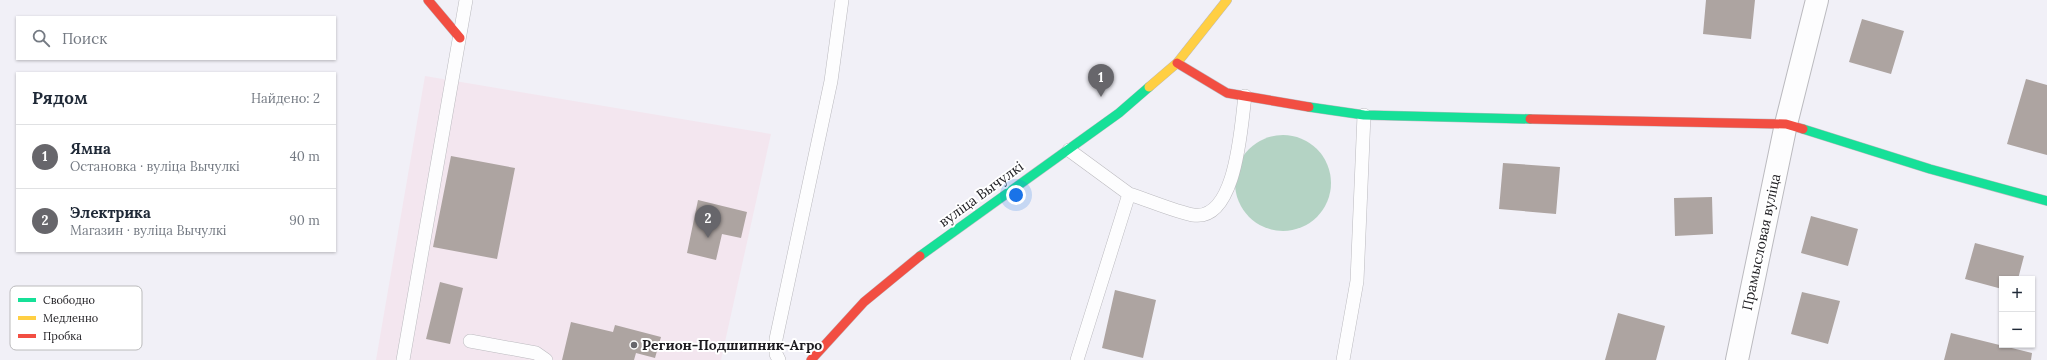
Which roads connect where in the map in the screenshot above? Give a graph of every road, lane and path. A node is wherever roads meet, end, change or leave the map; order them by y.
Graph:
1 (428, 0) edge
2 (466, 0) edge
3 (842, 0) edge
4 (1226, 0) edge
5 (1817, 0) edge
6 (460, 38) junction
7 (1177, 63) junction
8 (1245, 96) junction
9 (1364, 116) junction
10 (1786, 124) junction
11 (1069, 150) junction
12 (1129, 194) junction
13 (2047, 201) edge
14 (470, 341) dead end
15 (403, 360) edge
16 (546, 360) edge
17 (779, 360) edge
18 (811, 360) edge
19 (1077, 360) edge
20 (1343, 360) edge
21 (1736, 360) edge

1 - 6 street
2 - 6 lane
3 - 17 lane
4 - 7 street, вуліца Вычулкі
5 - 10 street, Прамысловая вуліца
6 - 15 lane
7 - 8 street
7 - 11 street, вуліца Вычулкі
8 - 9 street
8 - 12 lane
9 - 10 street
9 - 20 lane
10 - 13 street
10 - 21 street, Прамысловая вуліца
11 - 12 lane
11 - 18 street, вуліца Вычулкі
12 - 19 lane
14 - 16 lane

